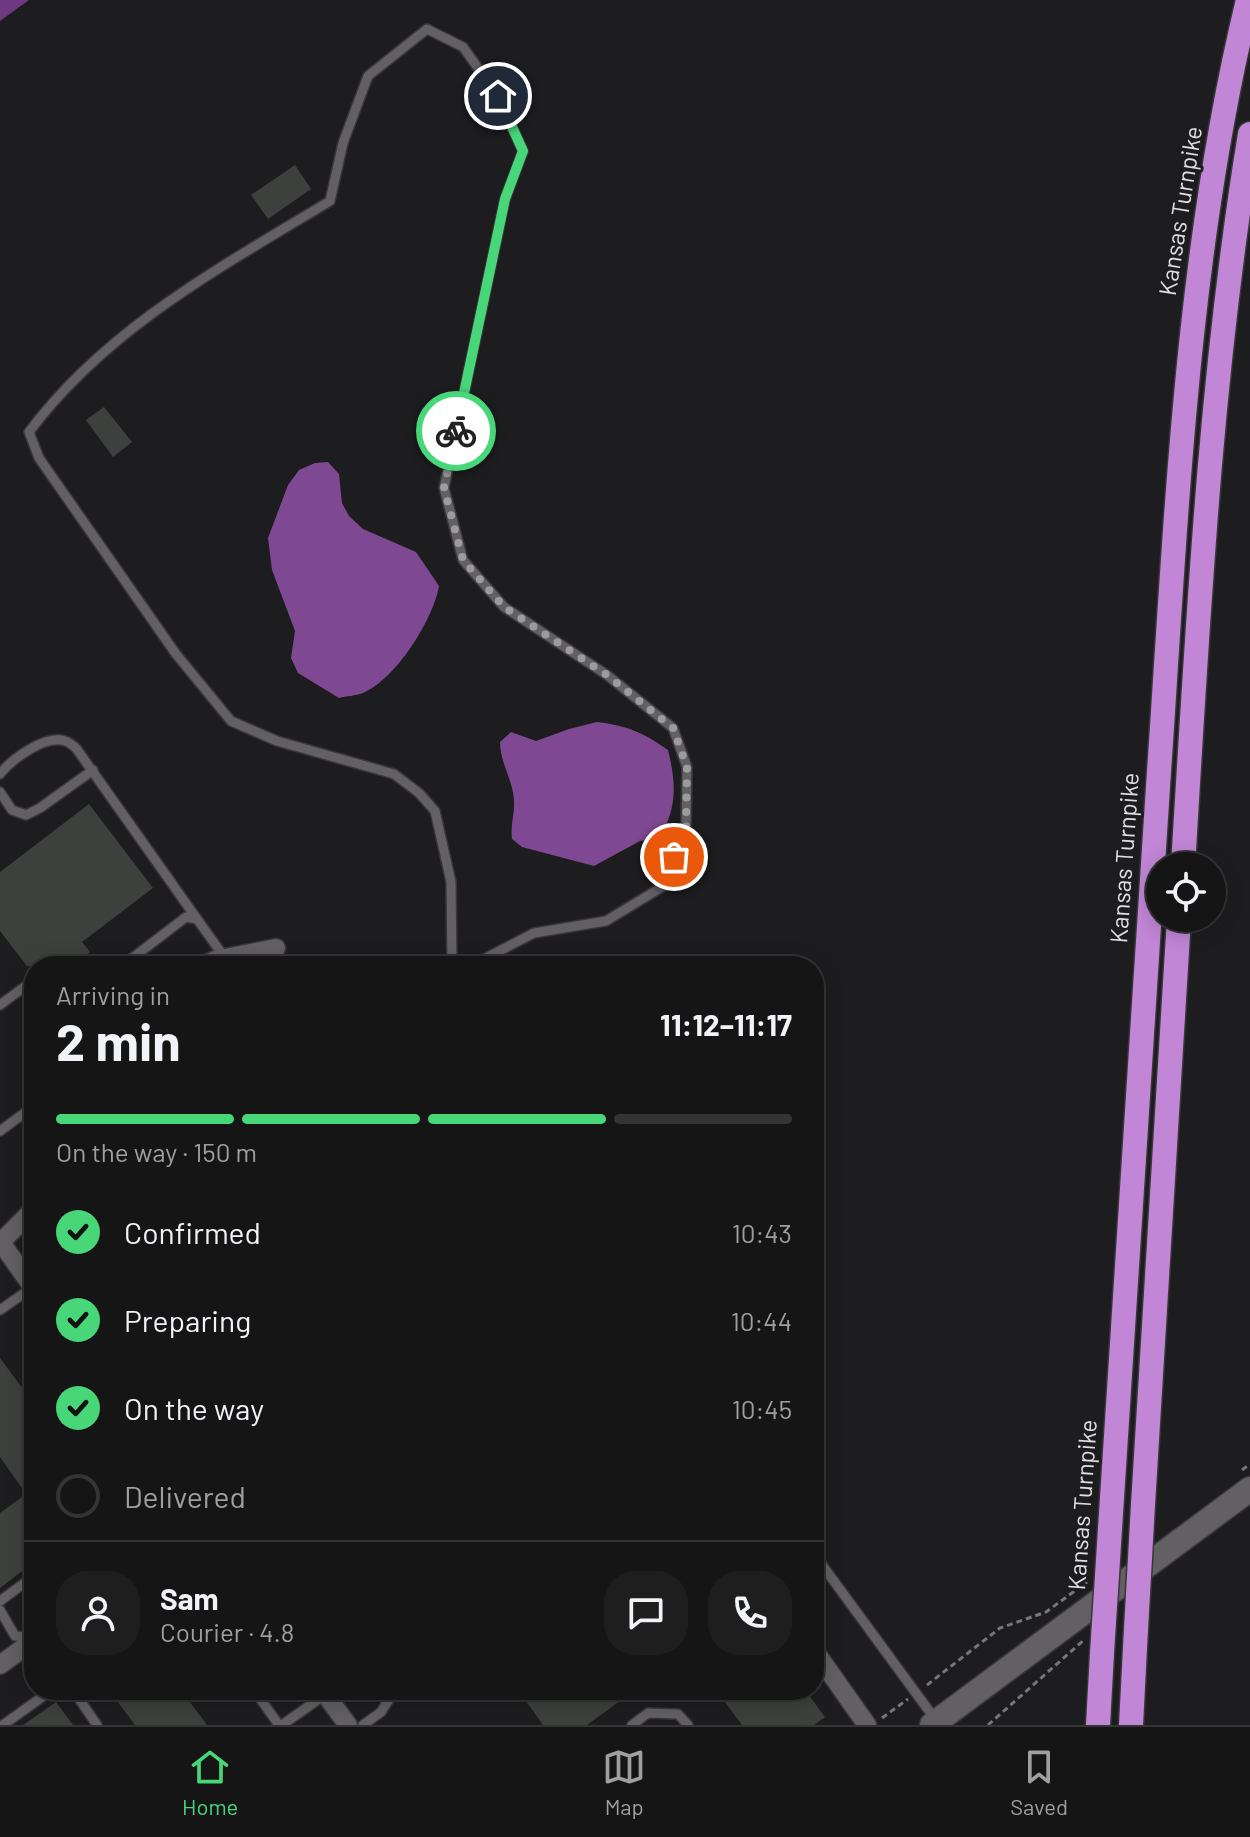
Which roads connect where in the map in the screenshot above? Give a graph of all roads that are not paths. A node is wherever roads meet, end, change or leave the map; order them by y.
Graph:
1 (1248, 0) edge
2 (1250, 134) edge
3 (93, 770) junction
4 (0, 774) edge
5 (0, 792) edge
6 (1184, 852) edge
7 (197, 919) junction
8 (1178, 932) edge
9 (276, 948) dead end
10 (135, 956) edge
11 (224, 956) edge
12 (235, 956) edge
13 (452, 956) edge
14 (490, 956) edge
15 (24, 987) edge
16 (0, 1005) edge
17 (24, 1113) edge
18 (0, 1131) edge
19 (24, 1219) edge
20 (0, 1242) edge
21 (24, 1275) edge
22 (24, 1294) edge
23 (0, 1310) edge
24 (1244, 1481) edge
25 (824, 1568) edge
26 (24, 1583) edge
27 (0, 1601) edge
28 (0, 1610) edge
29 (24, 1637) edge
30 (24, 1647) edge
31 (824, 1663) edge
32 (0, 1665) edge
33 (38, 1700) edge
34 (80, 1700) edge
35 (261, 1700) edge
36 (313, 1700) edge
37 (330, 1700) edge
38 (389, 1700) edge
39 (934, 1723) edge
40 (3, 1725) edge
41 (97, 1725) edge
42 (280, 1725) edge
43 (348, 1725) edge
44 (363, 1725) edge
45 (632, 1725) edge
46 (688, 1725) edge
47 (870, 1725) edge
48 (1098, 1725) edge
49 (1131, 1725) edge

1 - 48 highway, Kansas Turnpike, bridge
2 - 6 highway
3 - 4 lane
3 - 5 lane
3 - 7 lane
7 - 10 lane
7 - 11 lane
8 - 49 highway, bridge
9 - 12 street
13 - 14 lane
15 - 16 lane
17 - 18 lane
19 - 20 street
20 - 21 street
22 - 23 lane
24 - 39 main road
25 - 39 lane
26 - 27 lane
28 - 29 lane
30 - 32 street
31 - 47 street
33 - 40 lane
34 - 41 lane
35 - 42 lane
36 - 42 lane
37 - 43 street
38 - 44 lane
45 - 46 lane

